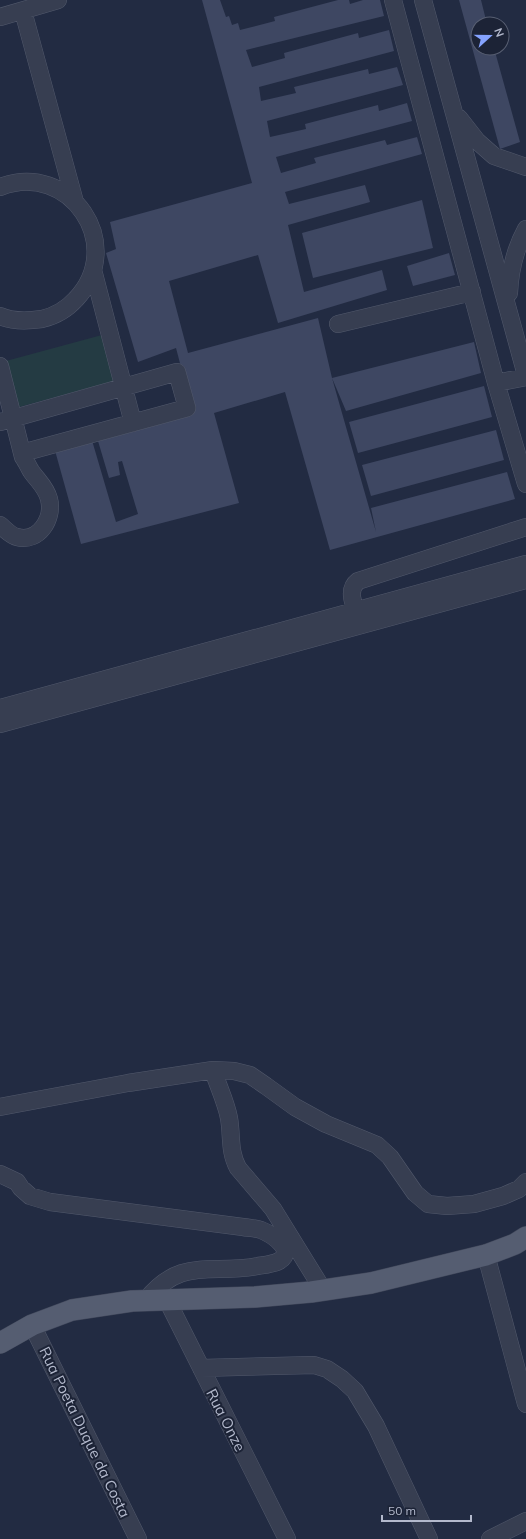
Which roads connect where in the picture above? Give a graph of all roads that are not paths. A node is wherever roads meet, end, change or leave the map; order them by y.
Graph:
1 (58, 0) edge
2 (393, 0) edge
3 (423, 0) edge
4 (22, 11) junction
5 (0, 17) edge
6 (453, 109) junction
7 (526, 167) edge
8 (0, 187) edge
9 (75, 202) junction
10 (526, 229) edge
11 (93, 270) junction
12 (472, 292) junction
13 (510, 312) junction
14 (0, 316) edge
15 (338, 324) dead end
16 (0, 366) edge
17 (526, 376) edge
18 (496, 383) junction
19 (123, 387) junction
20 (7, 420) edge
21 (132, 423) junction
22 (22, 453) junction
23 (526, 484) edge
24 (0, 524) edge
25 (526, 527) edge
26 (526, 564) edge
27 (526, 580) edge
28 (359, 618) junction
29 (0, 708) edge
30 (0, 724) edge
31 (213, 1070) junction
32 (0, 1107) edge
33 (0, 1174) edge
34 (526, 1182) edge
35 (522, 1241) edge
36 (486, 1255) junction
37 (323, 1290) junction
38 (146, 1300) junction
39 (167, 1300) junction
40 (32, 1325) junction
41 (0, 1343) edge
42 (201, 1368) junction
43 (526, 1404) edge
44 (526, 1521) edge
45 (138, 1539) edge
46 (286, 1539) edge
47 (429, 1539) edge
48 (490, 1539) edge

1 - 4 street
2 - 12 street
3 - 6 street
4 - 5 street
4 - 9 street
6 - 7 street
6 - 13 street
8 - 9 street
9 - 11 street
10 - 13 street
11 - 14 street
11 - 19 street
12 - 15 street
12 - 18 street
13 - 17 street
16 - 20 street
17 - 18 street
18 - 23 street
19 - 20 street
19 - 21 street
19 - 21 street
20 - 22 street
21 - 22 street
22 - 24 street
25 - 28 street
26 - 28 street
27 - 28 street
28 - 29 street
28 - 30 street
31 - 32 street
31 - 34 street
31 - 37 street
33 - 38 street
35 - 36 main road
36 - 37 main road
36 - 43 street
37 - 39 main road
38 - 39 main road
38 - 40 main road
39 - 42 street, Rua Onze
40 - 41 main road
40 - 45 street, Rua Poeta Duque da Costa
42 - 46 street, Rua Onze
42 - 47 street
44 - 48 street

